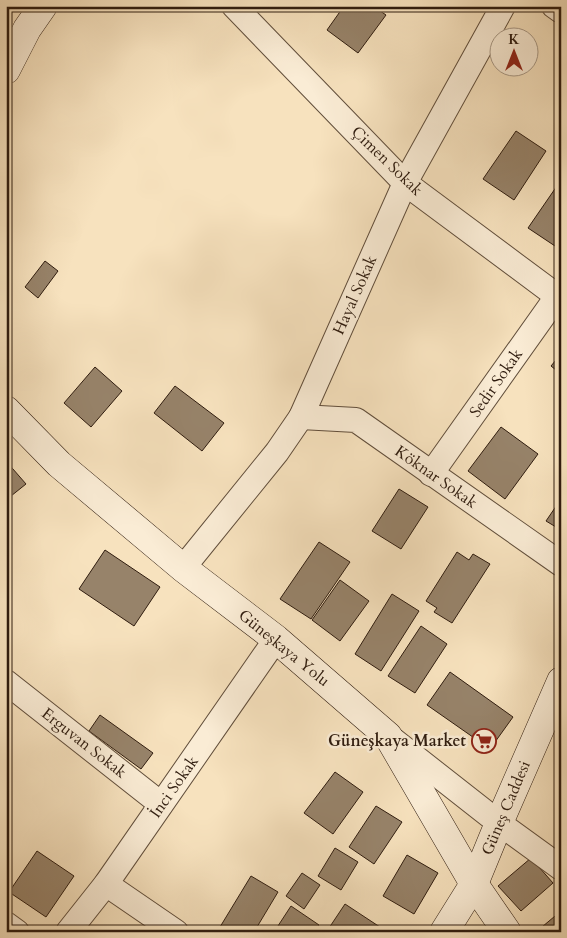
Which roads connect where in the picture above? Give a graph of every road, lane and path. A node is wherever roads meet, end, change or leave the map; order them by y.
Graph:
1 (43, 6) edge
2 (234, 6) edge
3 (503, 6) edge
4 (554, 6) edge
5 (561, 11) edge
6 (6, 70) edge
7 (405, 183) junction
8 (559, 293) edge
9 (6, 410) edge
10 (301, 417) junction
11 (431, 474) junction
12 (561, 564) edge
13 (183, 568) junction
14 (276, 639) junction
15 (561, 681) edge
16 (6, 682) edge
17 (388, 736) junction
18 (161, 804) junction
19 (499, 823) junction
20 (561, 868) edge
21 (106, 884) junction
22 (474, 884) junction
23 (6, 924) edge
24 (17, 932) edge
25 (68, 932) edge
26 (176, 932) edge
27 (444, 932) edge
28 (507, 932) edge

1 - 6 street
2 - 7 street, Çimen Sokak
3 - 7 street, Hayal Sokak
4 - 5 street
7 - 8 street, Çimen Sokak
7 - 10 street, Hayal Sokak
8 - 11 street, Sedir Sokak
9 - 13 street, Güneşkaya Yolu
10 - 11 street, Köknar Sokak
10 - 13 street, Hayal Sokak
11 - 12 street, Köknar Sokak
13 - 14 street, Güneşkaya Yolu
14 - 17 street, Güneşkaya Yolu
14 - 18 street, İnci Sokak
15 - 19 street, Güneş Caddesi
16 - 18 street, Erguvan Sokak
17 - 19 street
17 - 22 street, Güneşkaya Yolu
18 - 21 street, İnci Sokak
19 - 20 street
19 - 22 street, Güneş Caddesi
21 - 25 street, İnci Sokak
21 - 26 street
22 - 27 street, Güneş Caddesi
22 - 28 street, Güneşkaya Yolu
23 - 24 street

